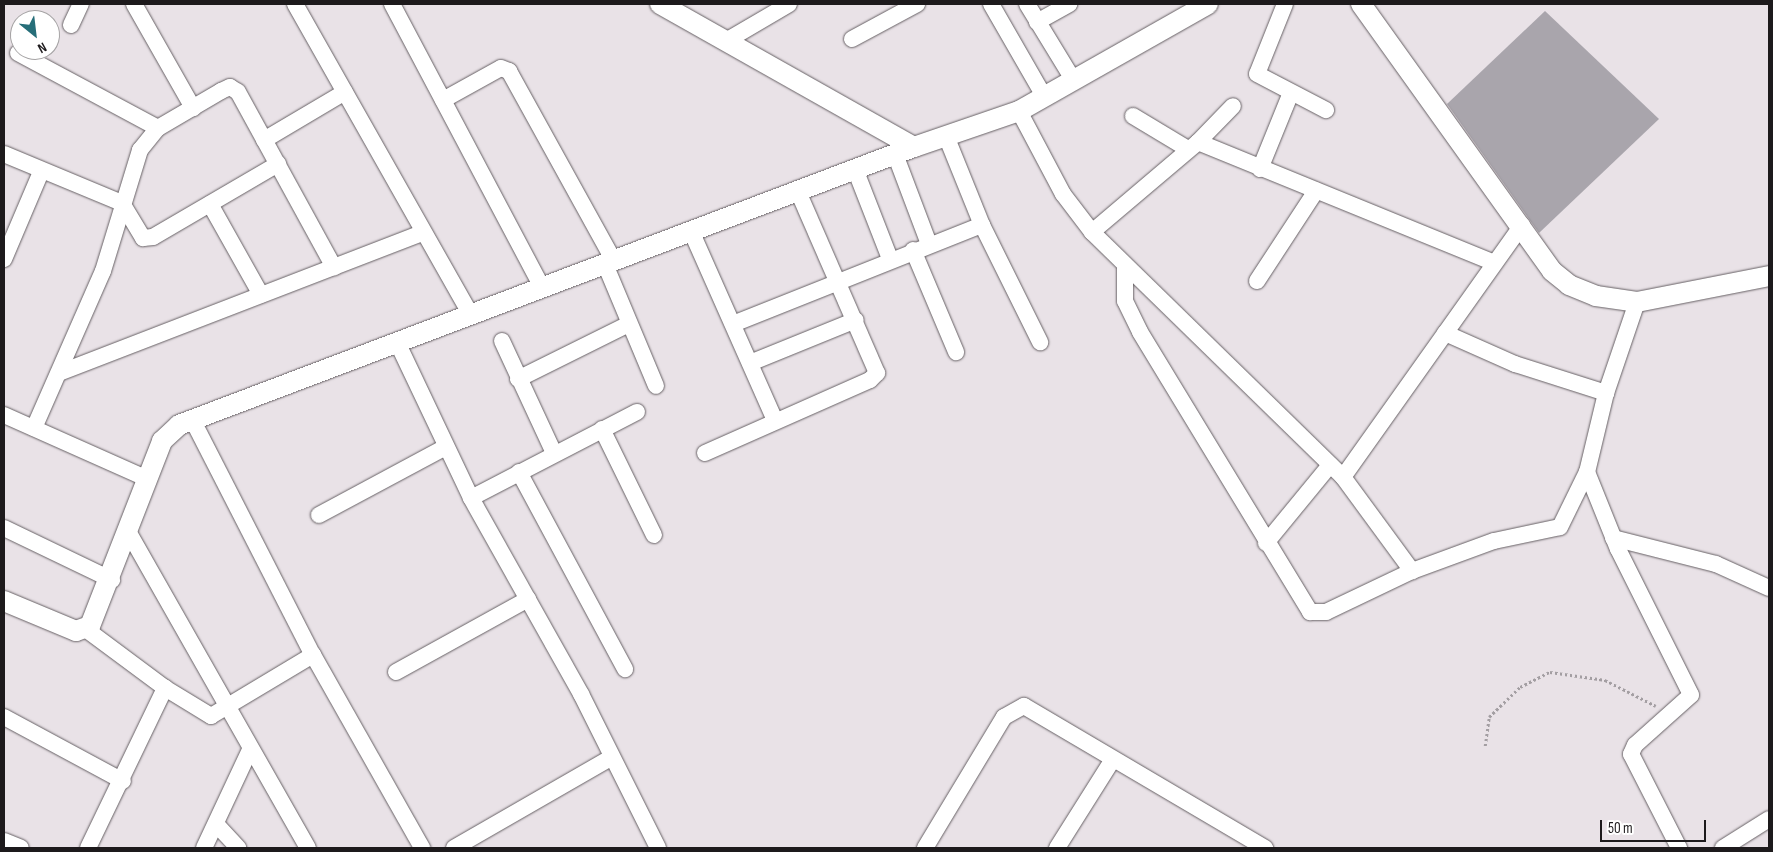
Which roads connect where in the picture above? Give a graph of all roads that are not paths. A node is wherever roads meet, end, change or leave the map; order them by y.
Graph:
1 (81, 4) edge
2 (134, 4) edge
3 (295, 4) edge
4 (392, 4) edge
5 (664, 4) edge
6 (789, 4) edge
7 (917, 4) edge
8 (991, 4) edge
9 (1027, 4) edge
10 (1069, 4) edge
11 (1208, 4) edge
12 (1285, 4) edge
13 (1360, 4) edge
14 (1037, 22) junction
15 (72, 24) dead end
16 (852, 39) dead end
17 (726, 41) junction
18 (33, 60) edge
19 (1074, 81) junction
20 (345, 92) junction
21 (1290, 95) junction
22 (1045, 98) junction
23 (443, 100) junction
24 (1233, 106) dead end
25 (193, 108) junction
26 (1326, 110) dead end
27 (1019, 111) junction
28 (1133, 116) dead end
29 (158, 128) junction
30 (946, 136) junction
31 (264, 140) junction
32 (1193, 145) junction
33 (914, 147) junction
34 (4, 154) edge
35 (895, 154) junction
36 (278, 164) junction
37 (855, 169) junction
38 (1260, 169) junction
39 (41, 172) junction
40 (798, 191) junction
41 (1316, 192) junction
42 (122, 203) junction
43 (210, 204) junction
44 (982, 225) junction
45 (1522, 226) junction
46 (692, 232) junction
47 (1092, 232) junction
48 (421, 233) junction
49 (929, 244) junction
50 (913, 250) junction
51 (4, 259) edge
52 (890, 259) junction
53 (609, 262) junction
54 (1494, 263) junction
55 (334, 267) junction
56 (1125, 267) junction
57 (1769, 276) edge
58 (839, 280) junction
59 (1257, 281) dead end
60 (542, 286) junction
61 (261, 295) junction
62 (1636, 302) junction
63 (471, 315) junction
64 (856, 320) junction
65 (629, 324) junction
66 (733, 324) junction
67 (1445, 333) junction
68 (502, 341) dead end
69 (1040, 342) dead end
70 (398, 344) junction
71 (956, 352) dead end
72 (750, 363) junction
73 (59, 373) junction
74 (518, 379) junction
75 (656, 386) dead end
76 (1606, 393) junction
77 (637, 412) dead end
78 (4, 415) edge
79 (192, 419) junction
80 (775, 420) junction
81 (34, 428) junction
82 (602, 430) junction
83 (446, 448) junction
84 (554, 453) junction
85 (705, 453) dead end
86 (1330, 465) junction
87 (519, 472) junction
88 (1587, 472) junction
89 (148, 478) junction
90 (1343, 478) junction
91 (471, 498) junction
92 (319, 515) dead end
93 (4, 528) edge
94 (129, 533) junction
95 (654, 535) dead end
96 (1613, 538) junction
97 (1266, 543) junction
98 (1412, 570) junction
99 (112, 580) junction
100 (1769, 588) edge
101 (528, 599) junction
102 (4, 600) edge
103 (87, 630) junction
104 (313, 655) junction
105 (625, 669) dead end
106 (396, 672) dead end
107 (165, 688) junction
108 (227, 707) junction
109 (4, 717) edge
110 (250, 750) junction
111 (612, 756) junction
112 (1113, 759) junction
113 (123, 781) junction
114 (1769, 819) edge
115 (216, 824) junction
116 (4, 840) edge
117 (651, 846) edge
118 (21, 848) edge
119 (88, 848) edge
120 (204, 848) edge
121 (238, 848) edge
122 (308, 848) edge
123 (422, 848) edge
124 (454, 848) edge
125 (925, 848) edge
126 (1057, 848) edge
127 (1266, 848) edge
128 (1679, 848) edge
129 (1723, 848) edge

1 - 15 street
2 - 25 street
3 - 20 street
4 - 23 street
5 - 17 street
6 - 17 street
7 - 16 street
8 - 22 street
9 - 14 street
10 - 14 street
11 - 19 street
12 - 21 street
13 - 45 street
14 - 19 street
17 - 33 street
18 - 29 street
19 - 22 street
20 - 31 street
20 - 48 street
21 - 26 street
21 - 38 street
22 - 27 street
23 - 53 street
23 - 60 street
24 - 32 street
25 - 29 street
25 - 31 street
27 - 30 street
27 - 47 street
28 - 32 street
29 - 42 street
30 - 33 street
30 - 44 street
31 - 36 street
32 - 38 street
32 - 47 street
33 - 35 street
34 - 39 street
35 - 37 street
35 - 49 street
36 - 43 street
36 - 55 street
37 - 40 street
37 - 52 street
38 - 41 street
39 - 42 street
39 - 51 street
40 - 46 street
40 - 58 street
41 - 54 street
41 - 59 street
42 - 43 street
42 - 73 street
43 - 61 street
44 - 49 street
44 - 69 street
45 - 54 street
45 - 62 street
46 - 53 street
46 - 66 street
47 - 56 street
48 - 55 street
48 - 63 street
49 - 50 street
50 - 52 street
50 - 71 street
52 - 58 street
53 - 60 street
53 - 65 street
54 - 67 street
55 - 61 street
56 - 86 street
56 - 97 street
57 - 62 street
58 - 64 street
58 - 66 street
60 - 63 street
61 - 73 street
62 - 76 street
63 - 70 street
64 - 72 street
64 - 80 street
65 - 74 street
65 - 75 street
66 - 72 street
67 - 76 street
67 - 90 street
68 - 74 street
70 - 79 street
70 - 83 street
72 - 80 street
73 - 81 street
74 - 84 street
76 - 88 street
77 - 82 street
78 - 81 street
79 - 89 street
79 - 104 street
80 - 85 street
81 - 89 street
82 - 84 street
82 - 95 street
83 - 91 street
83 - 92 street
84 - 87 street
86 - 90 street
86 - 97 street
87 - 91 street
87 - 105 street
88 - 96 street
88 - 98 street
89 - 94 street
90 - 98 street
91 - 101 street
93 - 99 street
94 - 99 street
94 - 108 street
96 - 100 street
96 - 128 street
97 - 98 street
99 - 103 street
101 - 106 street
101 - 111 street
102 - 103 street
103 - 107 street
104 - 108 street
104 - 123 street
107 - 108 street
107 - 113 street
108 - 110 street
109 - 113 street
110 - 115 street
110 - 122 street
111 - 117 street
111 - 124 street
112 - 125 street
112 - 126 street
112 - 127 street
113 - 119 street
114 - 129 street
115 - 120 street
115 - 121 street
116 - 118 street

